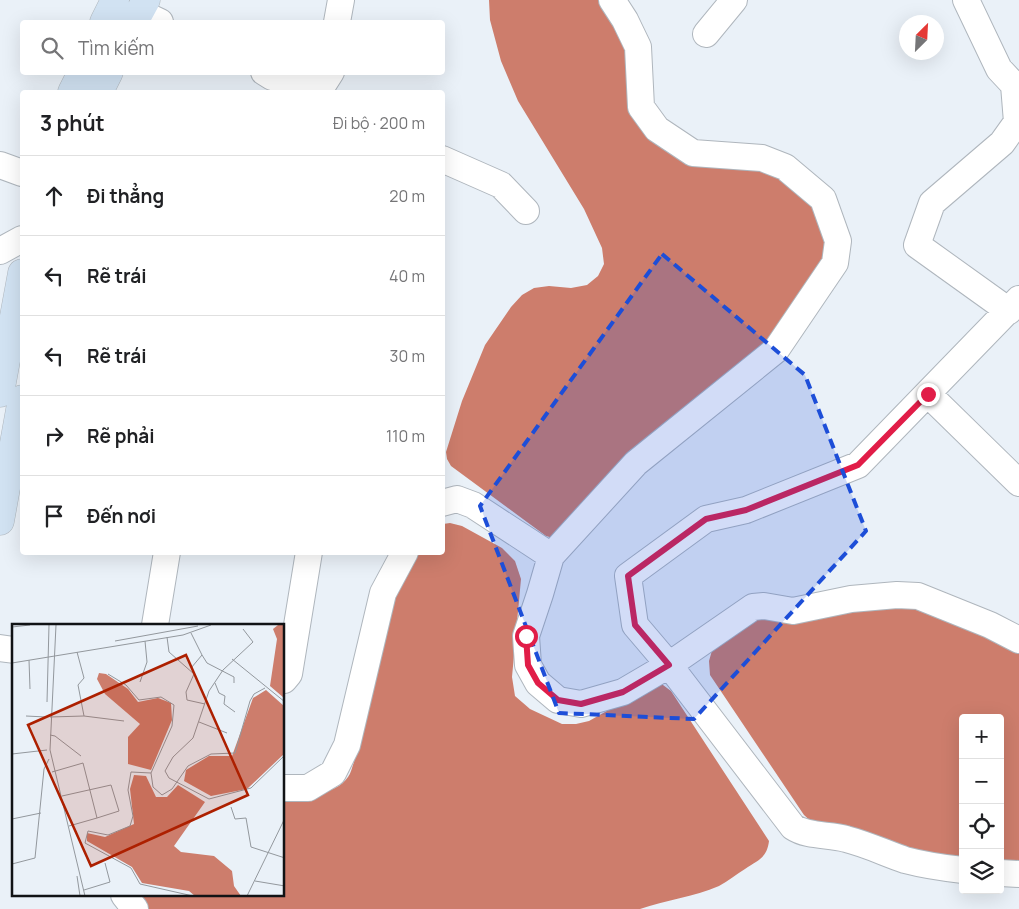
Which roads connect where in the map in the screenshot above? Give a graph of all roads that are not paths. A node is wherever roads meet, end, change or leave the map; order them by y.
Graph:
1 (341, 0) edge
2 (612, 0) edge
3 (734, 0) edge
4 (966, 0) edge
5 (337, 20) edge
6 (706, 34) dead end
7 (80, 75) edge
8 (108, 75) edge
9 (269, 75) edge
10 (331, 83) edge
11 (1017, 84) edge
12 (73, 90) edge
13 (100, 90) edge
14 (445, 160) edge
15 (0, 165) edge
16 (20, 172) edge
17 (526, 211) dead end
18 (20, 240) edge
19 (0, 252) edge
20 (1014, 305) edge
21 (19, 309) edge
22 (0, 393) edge
23 (928, 394) junction
24 (20, 424) edge
25 (17, 462) edge
26 (1019, 483) edge
27 (445, 502) edge
28 (0, 522) edge
29 (166, 555) edge
30 (309, 555) edge
31 (403, 555) edge
32 (551, 556) junction
33 (154, 624) edge
34 (1019, 640) edge
35 (669, 665) junction
36 (285, 679) edge
37 (285, 788) edge
38 (959, 869) edge
39 (1004, 873) edge
40 (1019, 874) edge
41 (125, 896) edge
42 (135, 909) edge

1 - 5 street
2 - 32 street
3 - 6 street
4 - 11 street
7 - 12 main road
8 - 13 main road
9 - 10 street
11 - 20 street
14 - 17 street
15 - 16 street
18 - 19 street
20 - 23 street
21 - 22 main road
23 - 26 street
23 - 35 street
24 - 25 main road
25 - 28 main road
27 - 32 street
29 - 33 street
30 - 36 street
31 - 37 street
32 - 35 street
34 - 35 street
35 - 38 street
39 - 40 street
41 - 42 street

